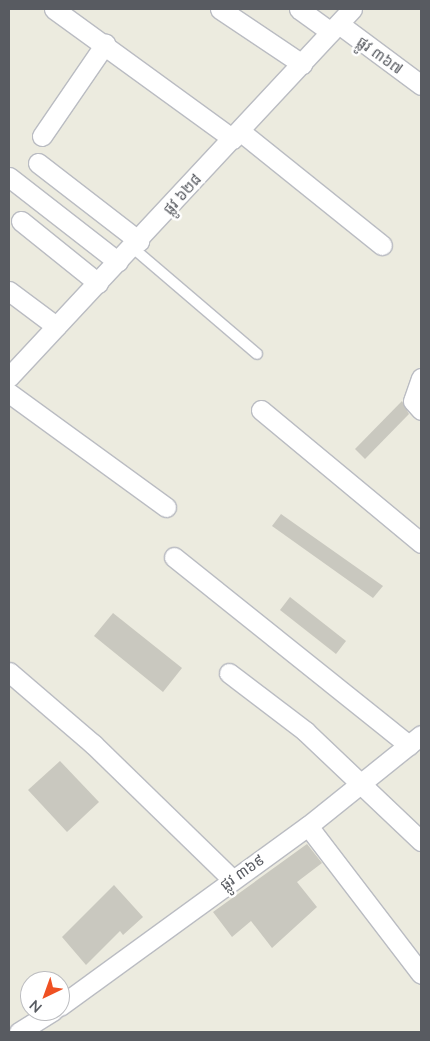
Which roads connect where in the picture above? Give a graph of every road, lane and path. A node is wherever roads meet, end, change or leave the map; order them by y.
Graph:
1 (54, 9) edge
2 (220, 9) edge
3 (299, 9) edge
4 (352, 9) edge
5 (335, 28) junction
6 (105, 44) junction
7 (302, 64) junction
8 (421, 85) edge
9 (237, 135) junction
10 (42, 136) dead end
11 (38, 163) dead end
12 (9, 177) edge
13 (22, 221) dead end
14 (136, 245) junction
15 (382, 245) dead end
16 (118, 262) junction
17 (98, 283) junction
18 (9, 291) edge
19 (56, 326) junction
20 (257, 354) dead end
21 (9, 376) edge
22 (421, 378) edge
23 (9, 393) edge
24 (260, 410) dead end
25 (421, 410) edge
26 (166, 507) dead end
27 (421, 543) edge
28 (174, 557) dead end
29 (9, 672) edge
30 (229, 673) dead end
31 (415, 740) edge
32 (360, 786) junction
33 (308, 826) junction
34 (421, 840) edge
35 (232, 879) junction
36 (421, 974) edge
37 (70, 999) edge
38 (37, 1021) edge
39 (19, 1032) edge

1 - 6 street
2 - 7 street
3 - 5 street, ផ្លូវ ៣៦៧
4 - 5 street, ផ្លូវ ៦២៨
5 - 7 street, ផ្លូវ ៦២៨
5 - 8 street, ផ្លូវ ៣៦៧
6 - 9 street
6 - 10 street
7 - 9 street, ផ្លូវ ៦២៨
9 - 14 street, ផ្លូវ ៦២៨
9 - 15 street
11 - 14 street
12 - 16 street
13 - 17 street
14 - 16 street, ផ្លូវ ៦២៨
14 - 20 lane
16 - 17 street, ផ្លូវ ៦២៨
17 - 19 street, ផ្លូវ ៦២៨
18 - 19 street
19 - 21 street, ផ្លូវ ៦២៨
22 - 25 street
23 - 26 street
24 - 27 street
28 - 31 street
29 - 35 street
30 - 32 street
31 - 32 street, ផ្លូវ ៣៦៩
32 - 33 street, ផ្លូវ ៣៦៩
32 - 34 street
33 - 35 street, ផ្លូវ ៣៦៩
33 - 36 street
35 - 37 street, ផ្លូវ ៣៦៩
38 - 39 street

